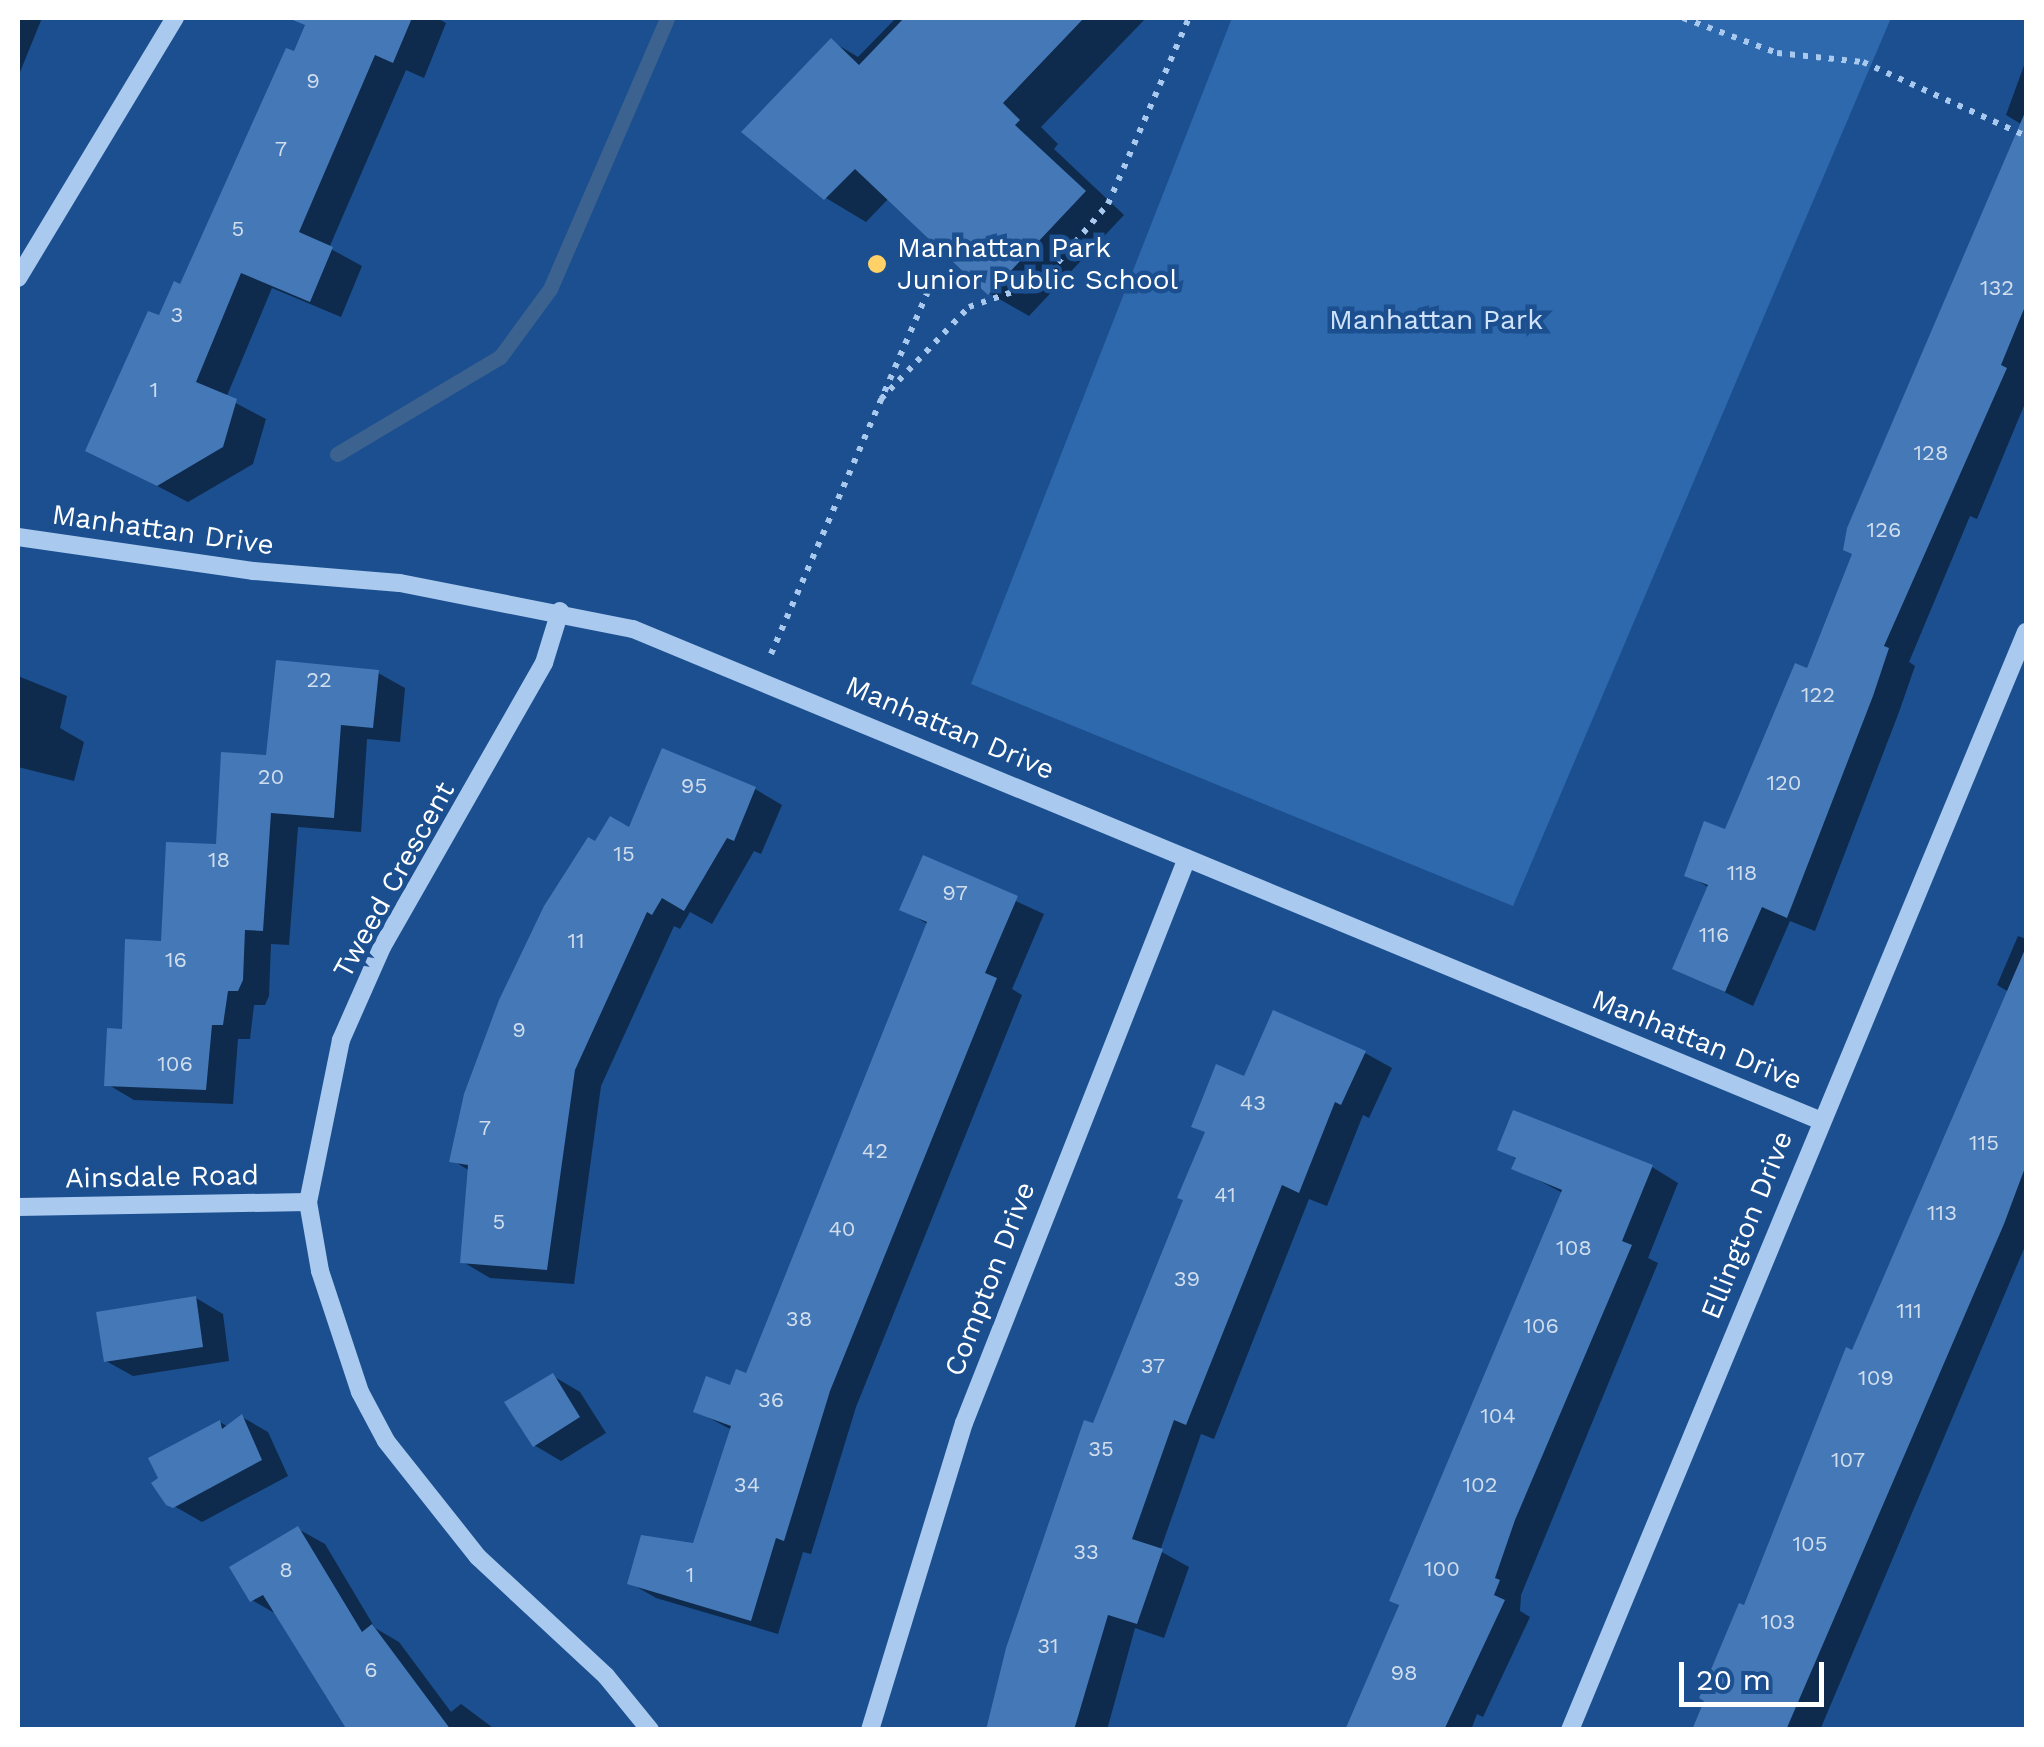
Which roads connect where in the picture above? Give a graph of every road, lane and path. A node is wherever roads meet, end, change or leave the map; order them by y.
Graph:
1 (175, 18) edge
2 (1189, 18) edge
3 (1683, 18) edge
4 (2026, 136) edge
5 (18, 278) edge
6 (934, 278) dead end
7 (880, 399) junction
8 (18, 538) edge
9 (560, 611) junction
10 (2026, 632) edge
11 (761, 677) junction
12 (1187, 858) junction
13 (1819, 1120) junction
14 (308, 1202) junction
15 (18, 1207) edge
16 (650, 1730) edge
17 (870, 1730) edge
18 (1570, 1730) edge

1 - 5 street
2 - 7 path
3 - 4 path
6 - 7 path
7 - 11 path
8 - 9 street, Manhattan Drive
9 - 11 street, Manhattan Drive
9 - 14 street, Tweed Crescent
10 - 13 street, Ellington Drive
11 - 12 street, Manhattan Drive
12 - 13 street, Manhattan Drive
12 - 17 street, Compton Drive
13 - 18 street, Ellington Drive
14 - 15 street, Ainsdale Road
14 - 16 street, Tweed Crescent

